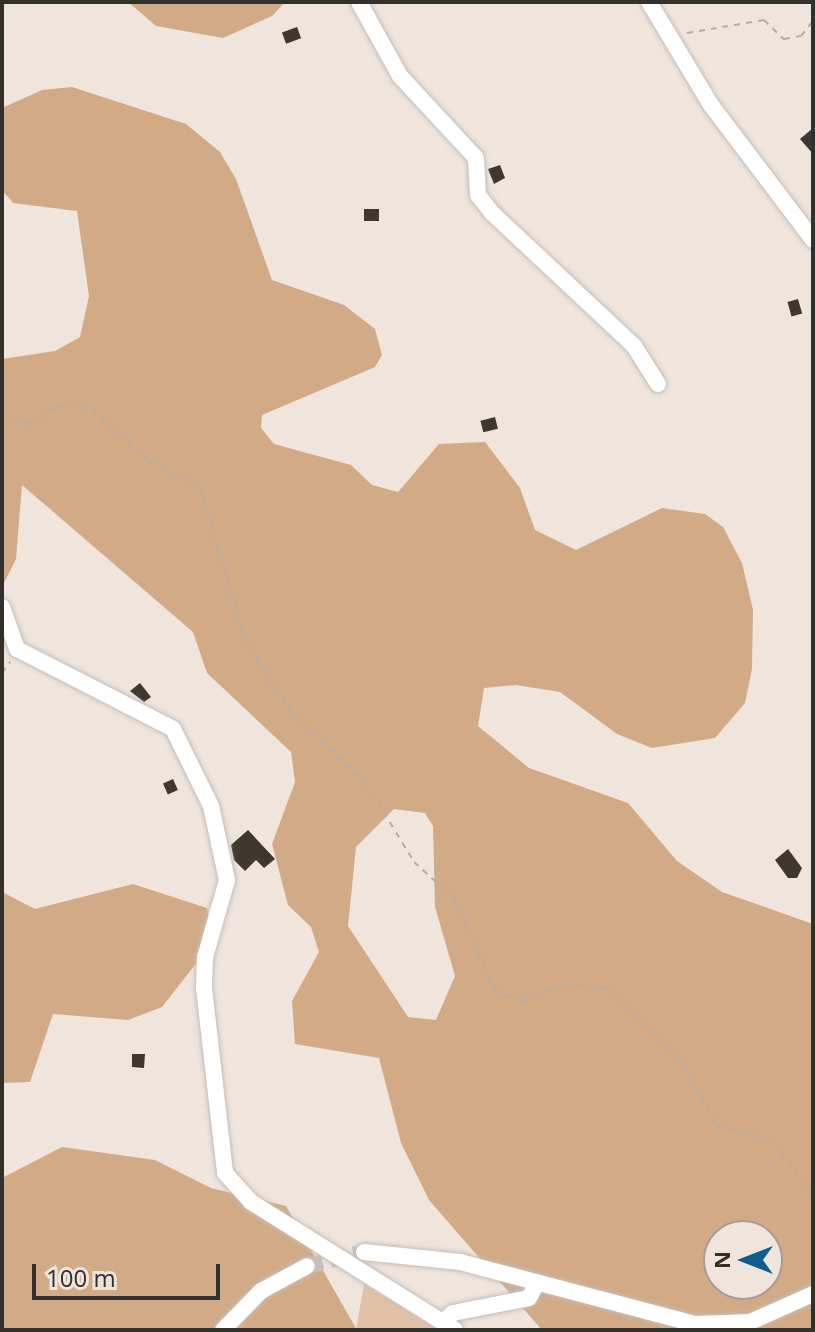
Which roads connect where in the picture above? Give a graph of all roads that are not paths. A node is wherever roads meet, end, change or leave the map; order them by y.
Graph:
1 (359, 2) edge
2 (649, 2) edge
3 (813, 240) edge
4 (658, 384) dead end
5 (2, 607) edge
6 (364, 1252) tunnel mouth
7 (307, 1266) tunnel mouth
8 (537, 1283) junction
9 (813, 1294) edge
10 (450, 1326) edge
11 (223, 1330) edge

1 - 4 street
2 - 3 street
5 - 10 street
6 - 8 street
7 - 11 street
8 - 9 street
8 - 10 street

